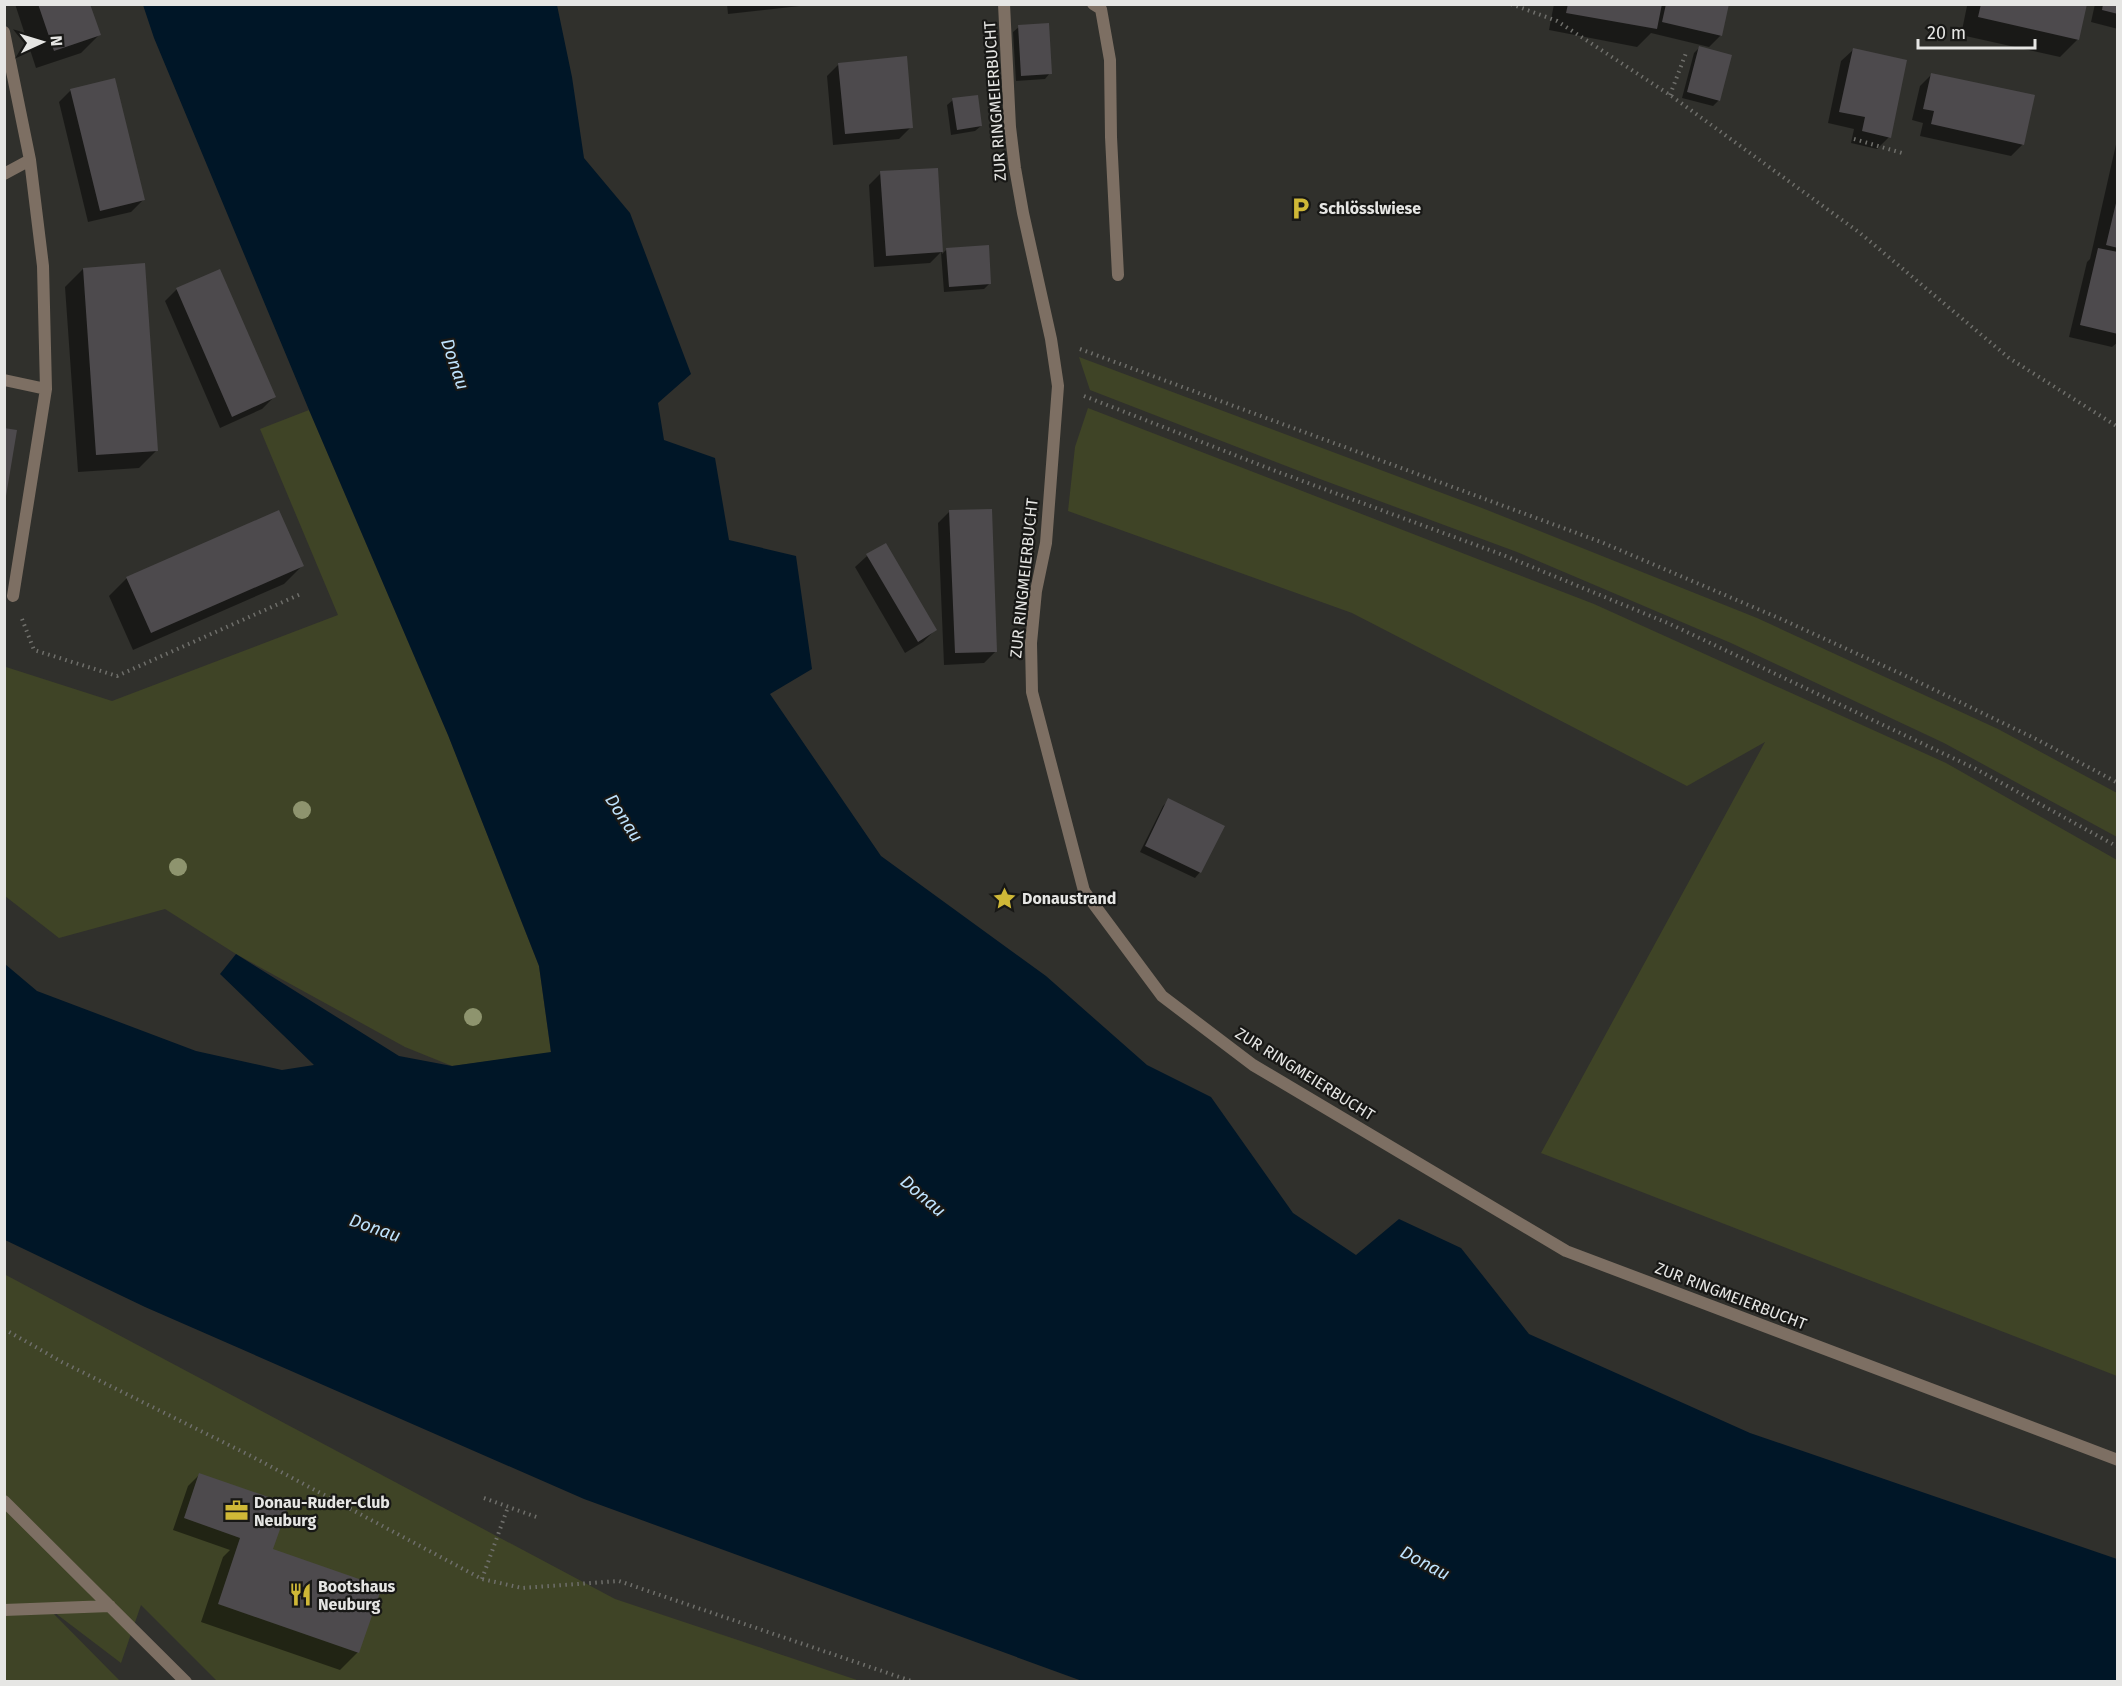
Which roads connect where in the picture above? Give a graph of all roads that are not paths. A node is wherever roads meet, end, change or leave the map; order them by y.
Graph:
1 (1004, 4) edge
2 (1093, 4) edge
3 (4, 32) edge
4 (30, 160) junction
5 (4, 174) edge
6 (1118, 275) dead end
7 (4, 380) edge
8 (46, 388) junction
9 (14, 596) road end
10 (2118, 1460) edge
11 (4, 1501) edge
12 (110, 1606) junction
13 (4, 1610) edge
14 (186, 1682) edge

1 - 10 street, ZUR RINGMEIERBUCHT
2 - 6 street
3 - 4 street
4 - 5 street
4 - 8 street
7 - 8 street
8 - 9 street
11 - 12 street
12 - 13 street
12 - 14 street

